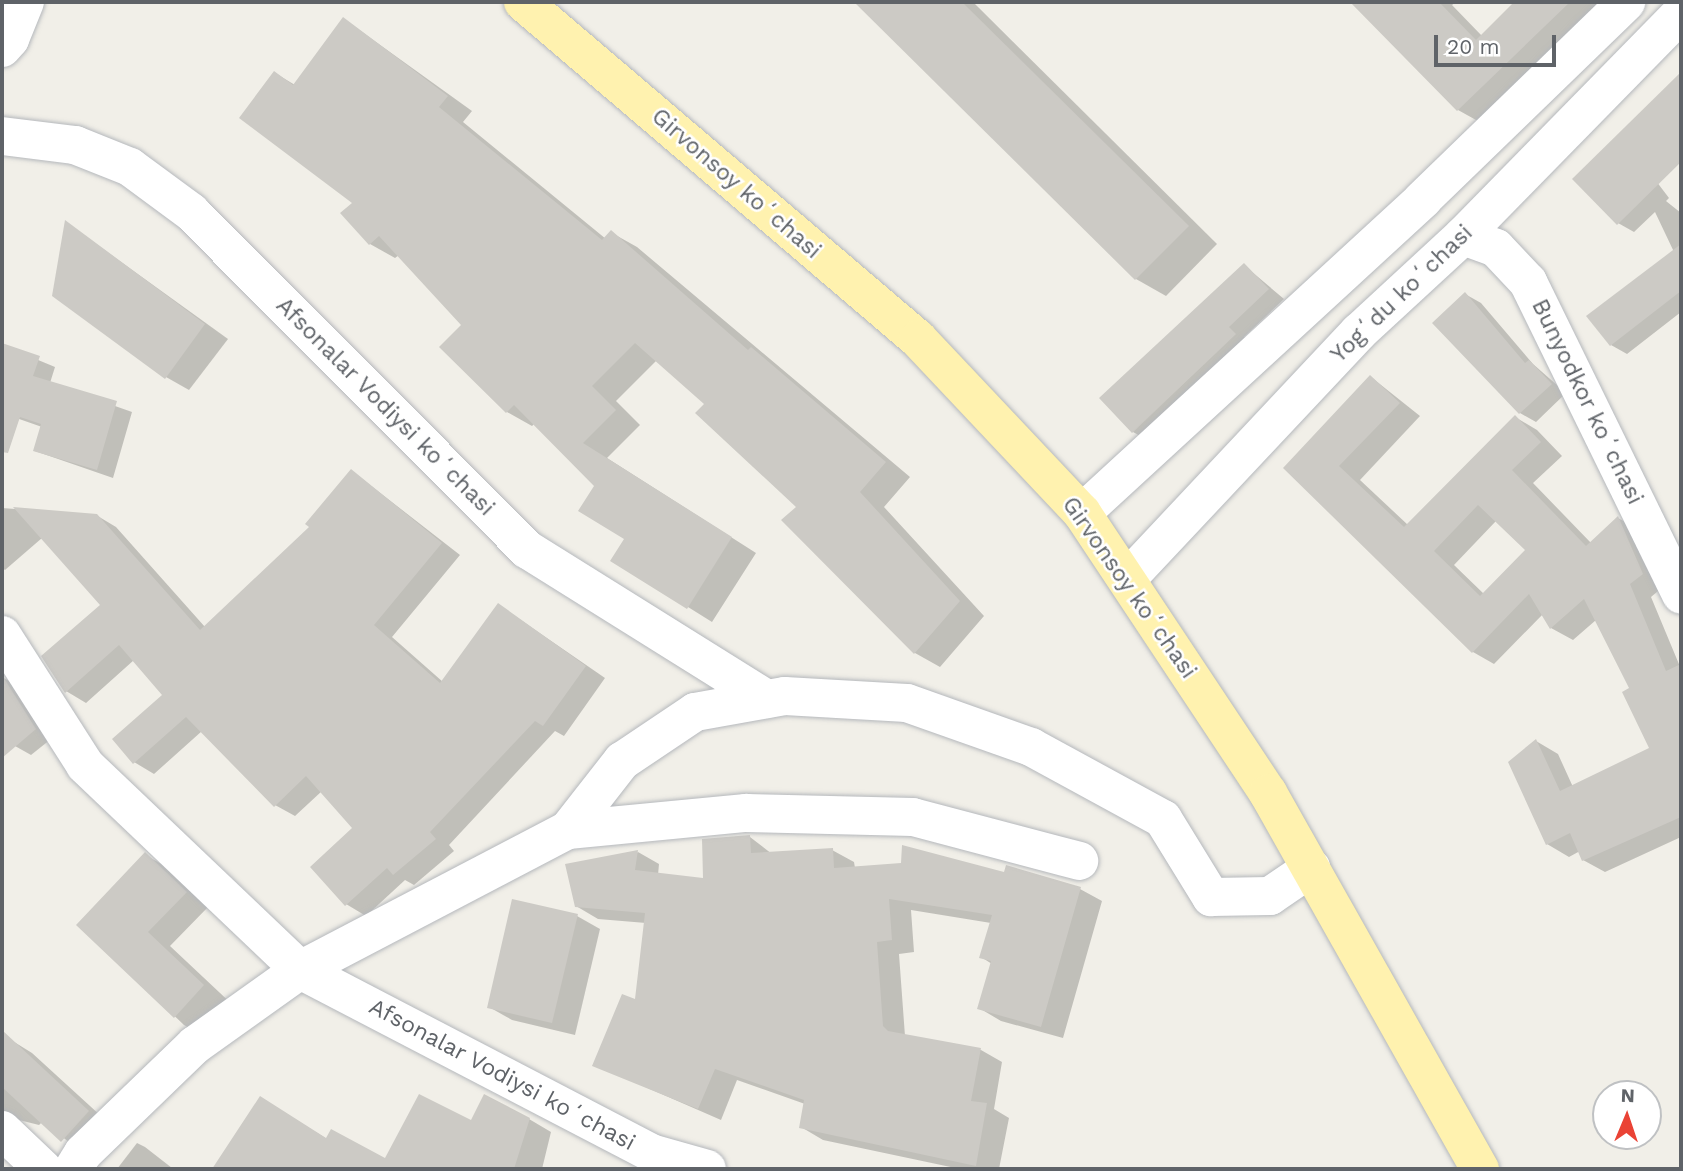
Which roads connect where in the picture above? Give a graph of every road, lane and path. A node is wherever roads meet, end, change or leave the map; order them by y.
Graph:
1 (25, 2) edge
2 (523, 2) edge
3 (1626, 2) edge
4 (1681, 13) edge
5 (2, 48) edge
6 (2, 136) edge
7 (1463, 236) junction
8 (1082, 513) junction
9 (1677, 575) edge
10 (1127, 579) junction
11 (2, 635) edge
12 (766, 699) junction
13 (568, 830) junction
14 (1079, 861) dead end
15 (1311, 868) junction
16 (300, 970) junction
17 (2, 1130) edge
18 (43, 1169) edge
19 (74, 1169) edge
20 (707, 1169) edge
21 (1480, 1169) edge

1 - 5 street
2 - 8 main road, Girvonsoy koʻchasi
3 - 8 street
4 - 7 street, Yogʻdu koʻchasi
6 - 12 street, Afsonalar Vodiysi koʻchasi
7 - 9 street, Bunyodkor koʻchasi
7 - 10 street, Yogʻdu koʻchasi
8 - 10 main road, Girvonsoy koʻchasi
10 - 15 main road, Girvonsoy koʻchasi
11 - 16 street, Afsonalar Vodiysi koʻchasi
12 - 13 street
12 - 15 street
13 - 14 street
13 - 16 street
15 - 21 main road, Girvonsoy koʻchasi
16 - 19 street
16 - 20 street, Afsonalar Vodiysi koʻchasi
17 - 18 street

